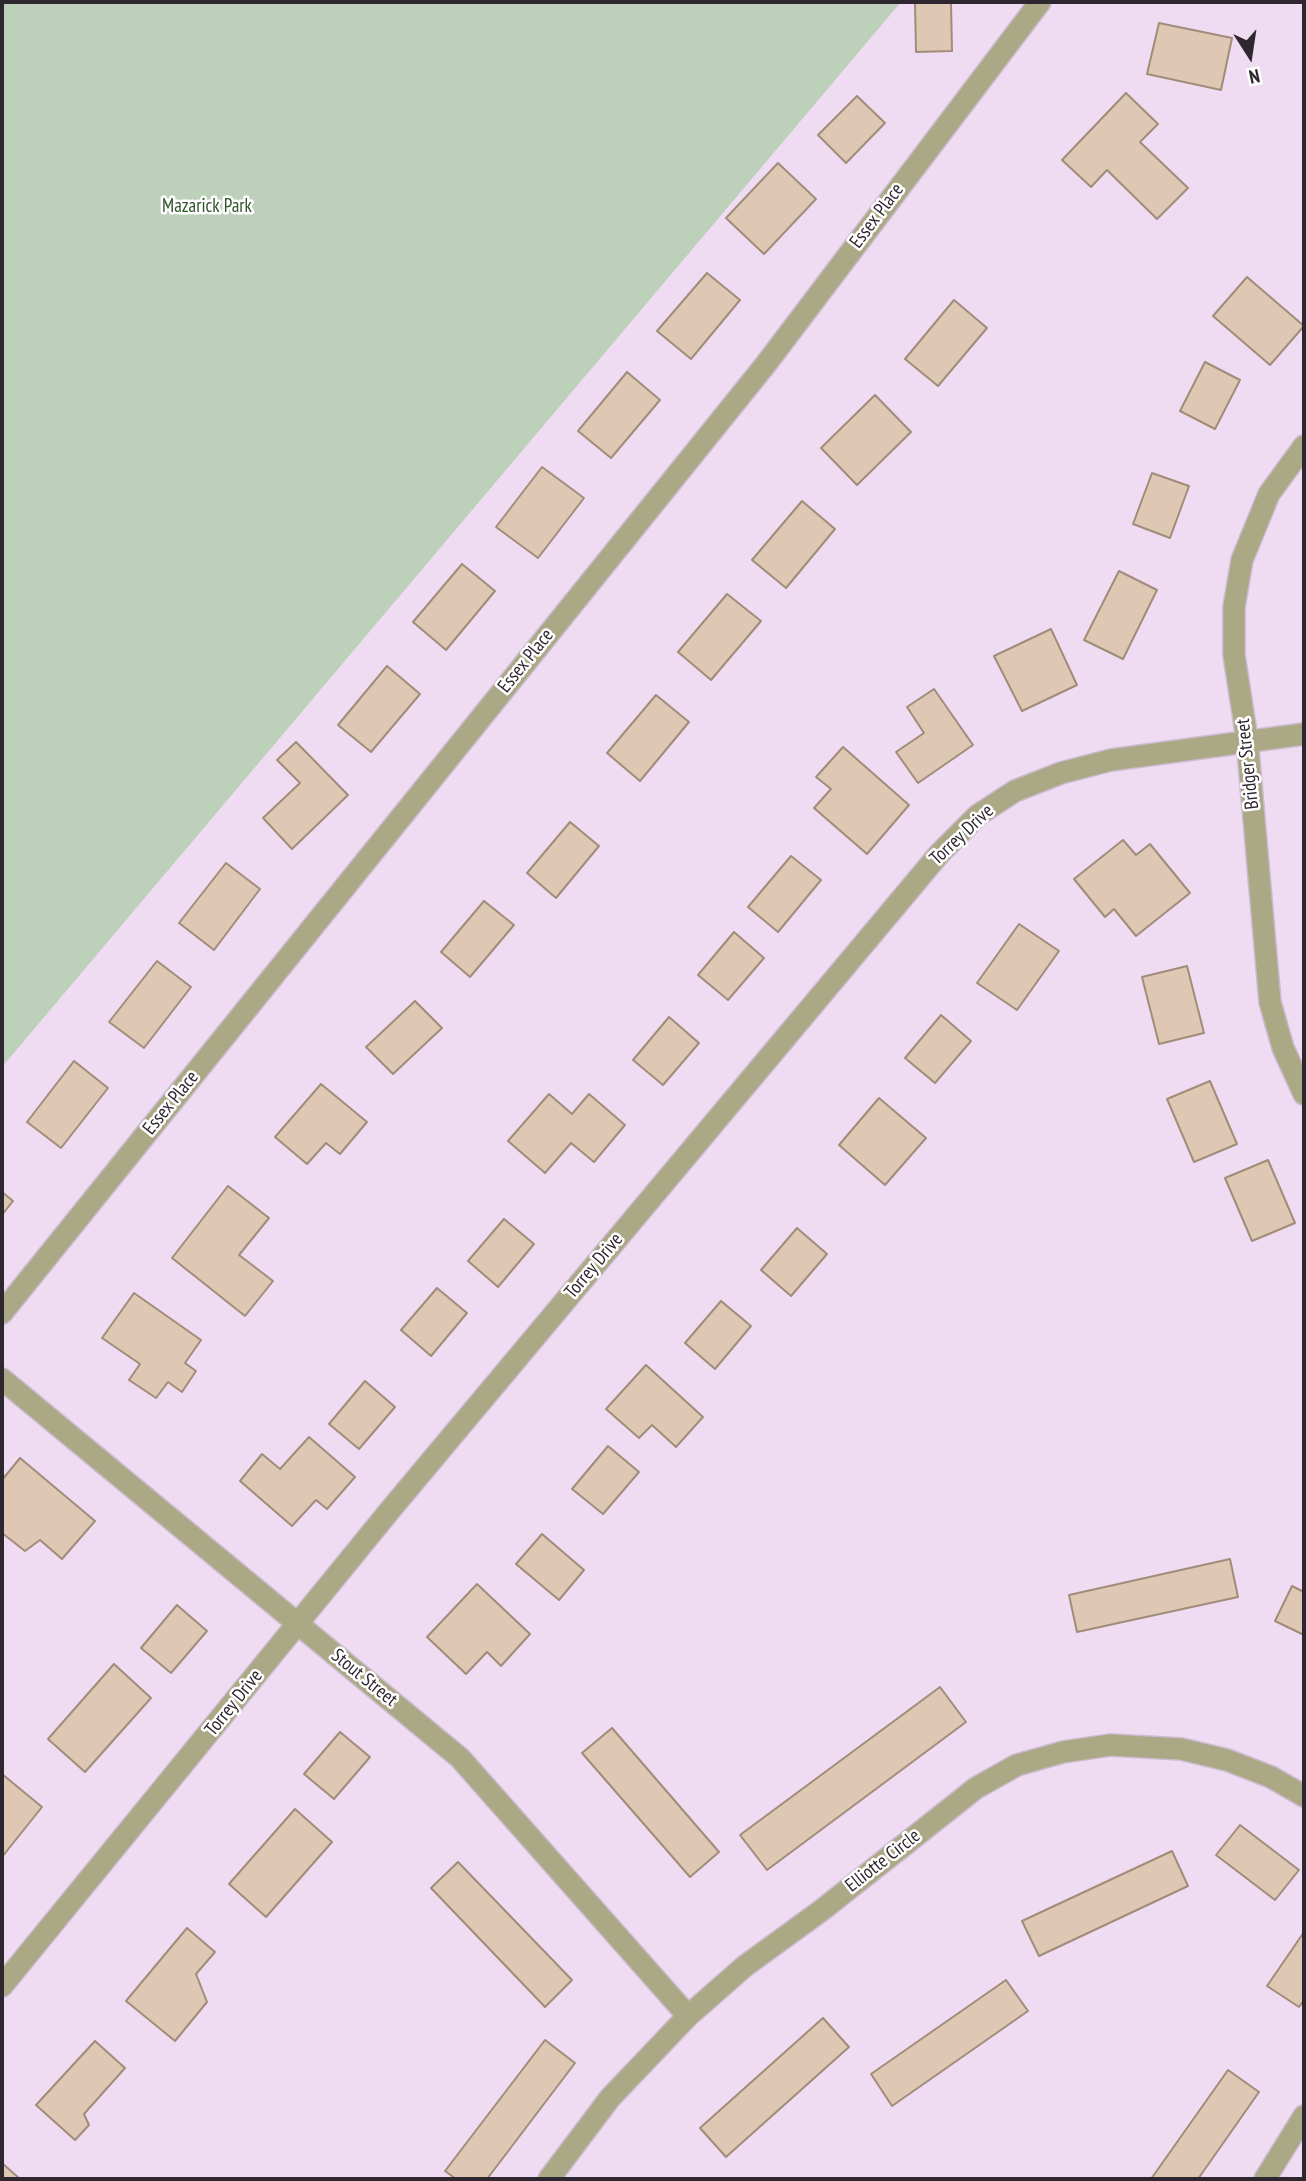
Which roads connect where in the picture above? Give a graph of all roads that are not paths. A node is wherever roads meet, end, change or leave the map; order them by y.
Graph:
1 (1040, 2) edge
2 (1304, 446) edge
3 (1304, 734) edge
4 (1247, 739) junction
5 (1304, 1094) edge
6 (2, 1313) edge
7 (2, 1379) edge
8 (299, 1625) junction
9 (1304, 1796) edge
10 (2, 1986) edge
11 (688, 2016) junction
12 (1304, 2116) edge
13 (549, 2179) edge
14 (1265, 2179) edge

1 - 6 street, Essex Place
2 - 4 street, Bridger Street
3 - 4 street, Torrey Drive
4 - 5 street, Bridger Street
4 - 8 street, Torrey Drive
7 - 8 street, Stout Street
8 - 10 street, Torrey Drive
8 - 11 street, Stout Street
9 - 11 street, Elliotte Circle
11 - 13 street, Elliotte Circle
12 - 14 street

